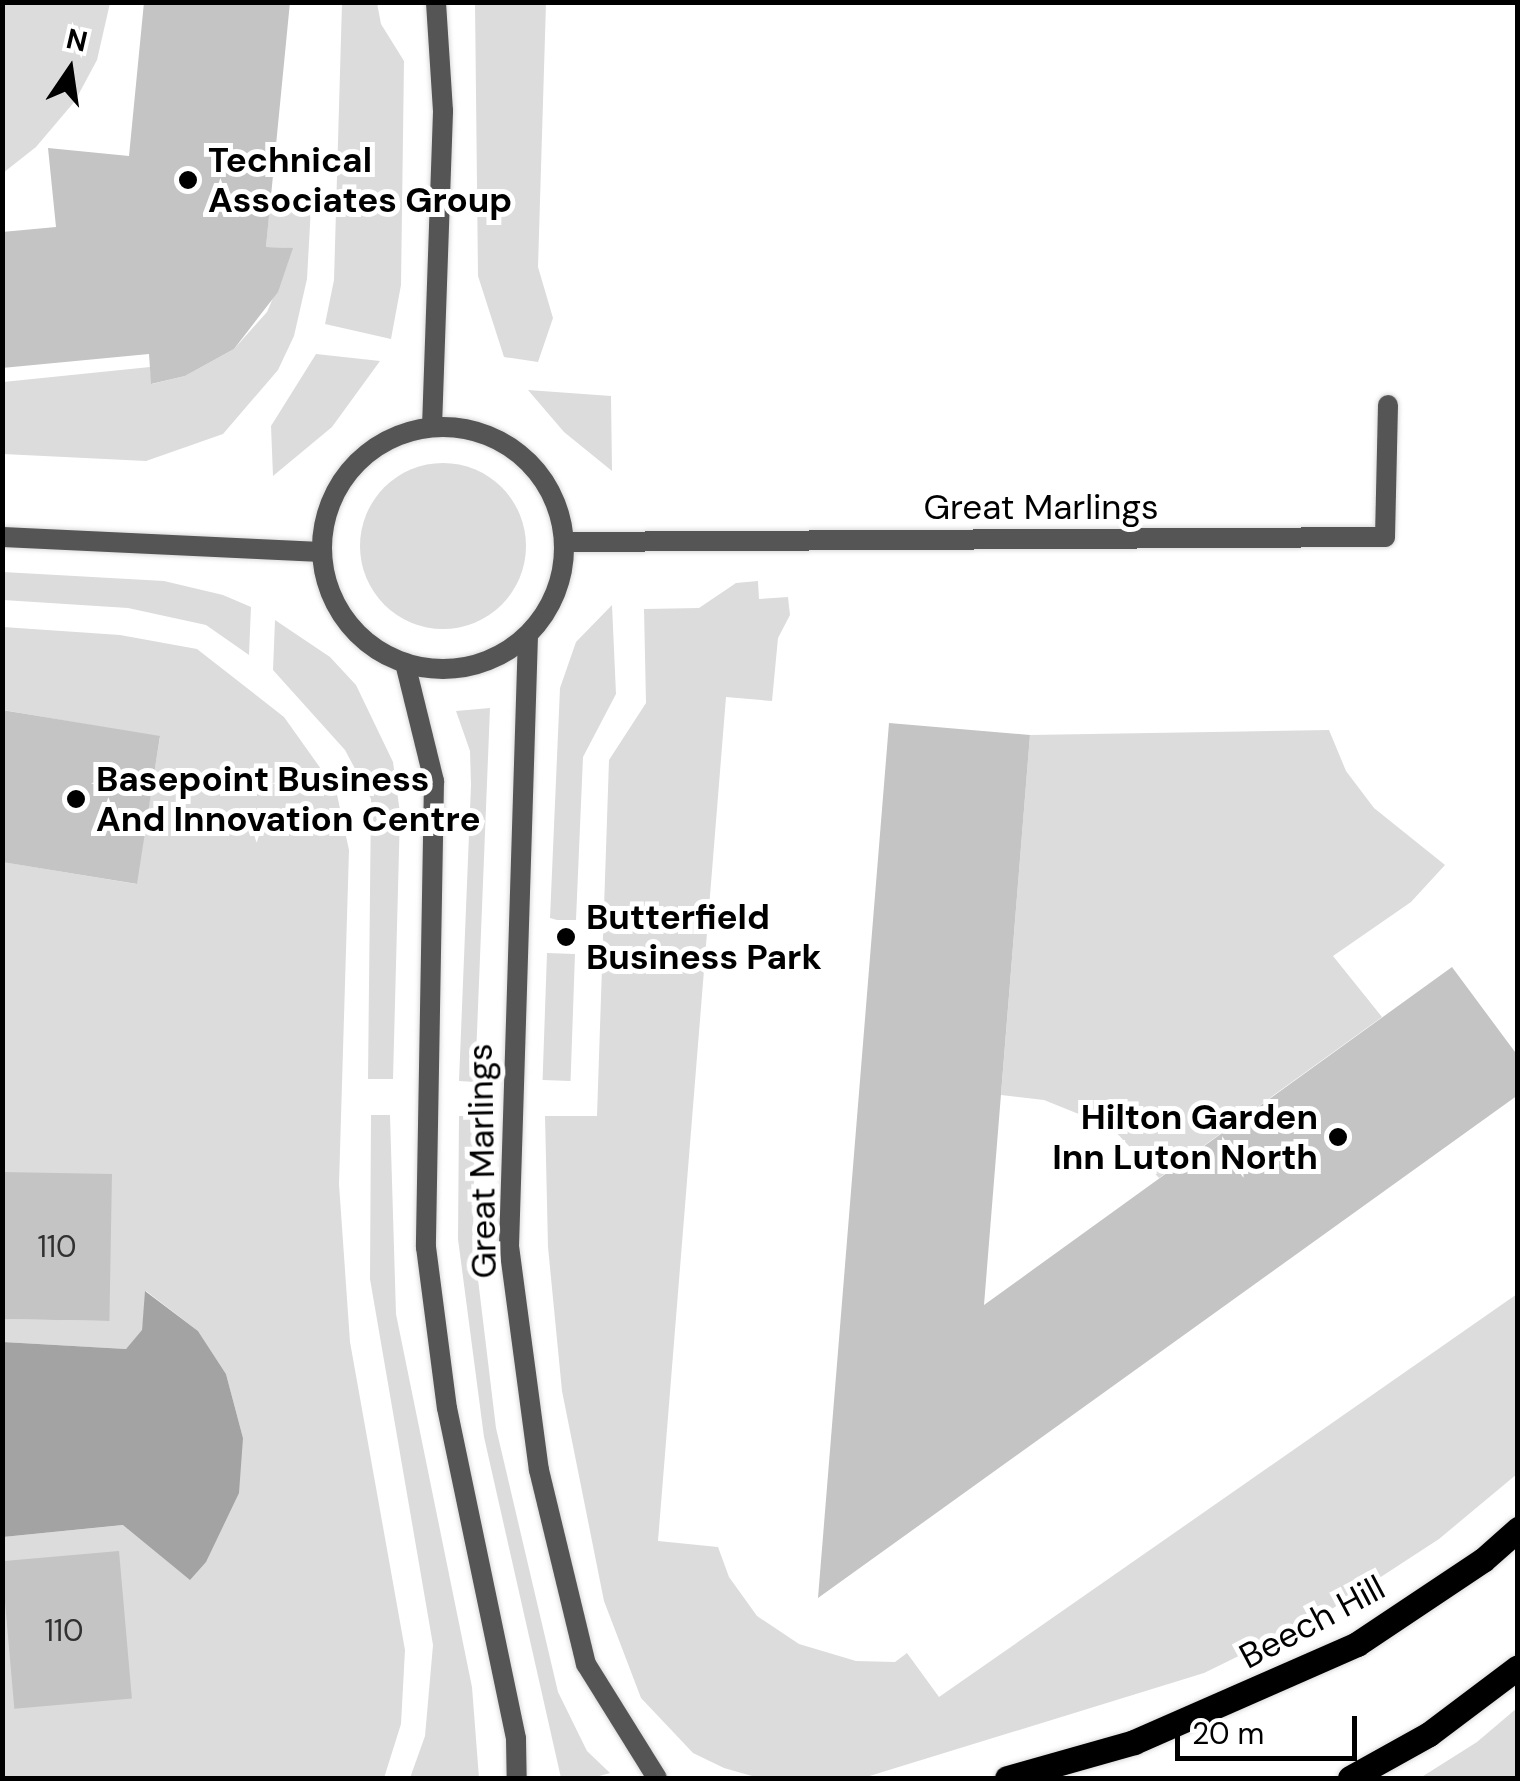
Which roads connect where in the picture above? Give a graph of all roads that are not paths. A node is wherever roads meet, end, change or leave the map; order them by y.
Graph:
1 (436, 2) edge
2 (1388, 405) dead end
3 (432, 427) junction
4 (2, 537) edge
5 (565, 542) junction
6 (322, 552) junction
7 (528, 635) junction
8 (405, 663) junction
9 (1518, 1529) edge
10 (1518, 1667) edge
11 (517, 1778) edge
12 (657, 1778) edge
13 (1007, 1778) edge
14 (1350, 1778) edge

1 - 3 street
2 - 5 street, Great Marlings
3 - 5 street, Great Marlings
3 - 6 street, Great Marlings
4 - 6 street
5 - 7 street, Great Marlings
6 - 8 street, Great Marlings
7 - 8 street, Great Marlings
7 - 12 street, Great Marlings
8 - 11 street, Great Marlings
9 - 13 main road, Beech Hill
10 - 14 main road

